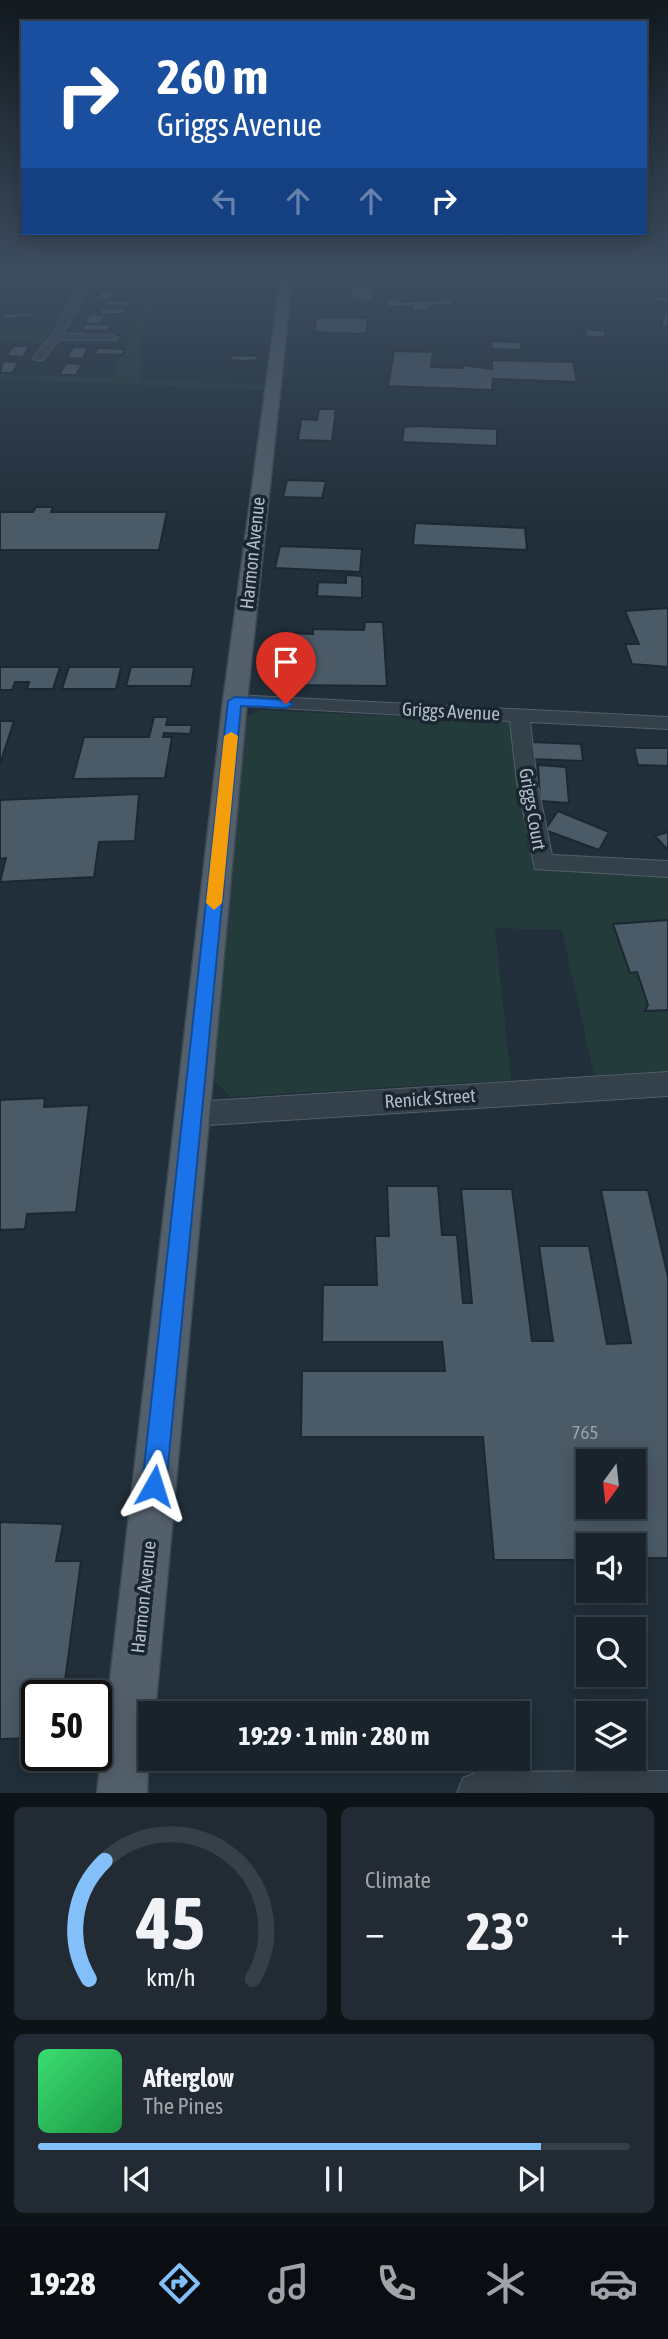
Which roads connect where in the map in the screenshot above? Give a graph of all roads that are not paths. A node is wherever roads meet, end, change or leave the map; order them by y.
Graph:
1 (277, 358) edge
2 (235, 701) junction
3 (519, 714) junction
4 (668, 723) edge
5 (668, 869) edge
6 (668, 1083) edge
7 (192, 1114) junction
8 (668, 1792) edge
9 (122, 1793) edge
10 (478, 1793) edge

1 - 2 main road, Harmon Avenue
2 - 3 street, Griggs Avenue
2 - 7 main road, Harmon Avenue
3 - 4 street, Griggs Avenue
3 - 5 street, Griggs Court
6 - 7 street, Renick Street
7 - 9 main road, Harmon Avenue
8 - 10 street

